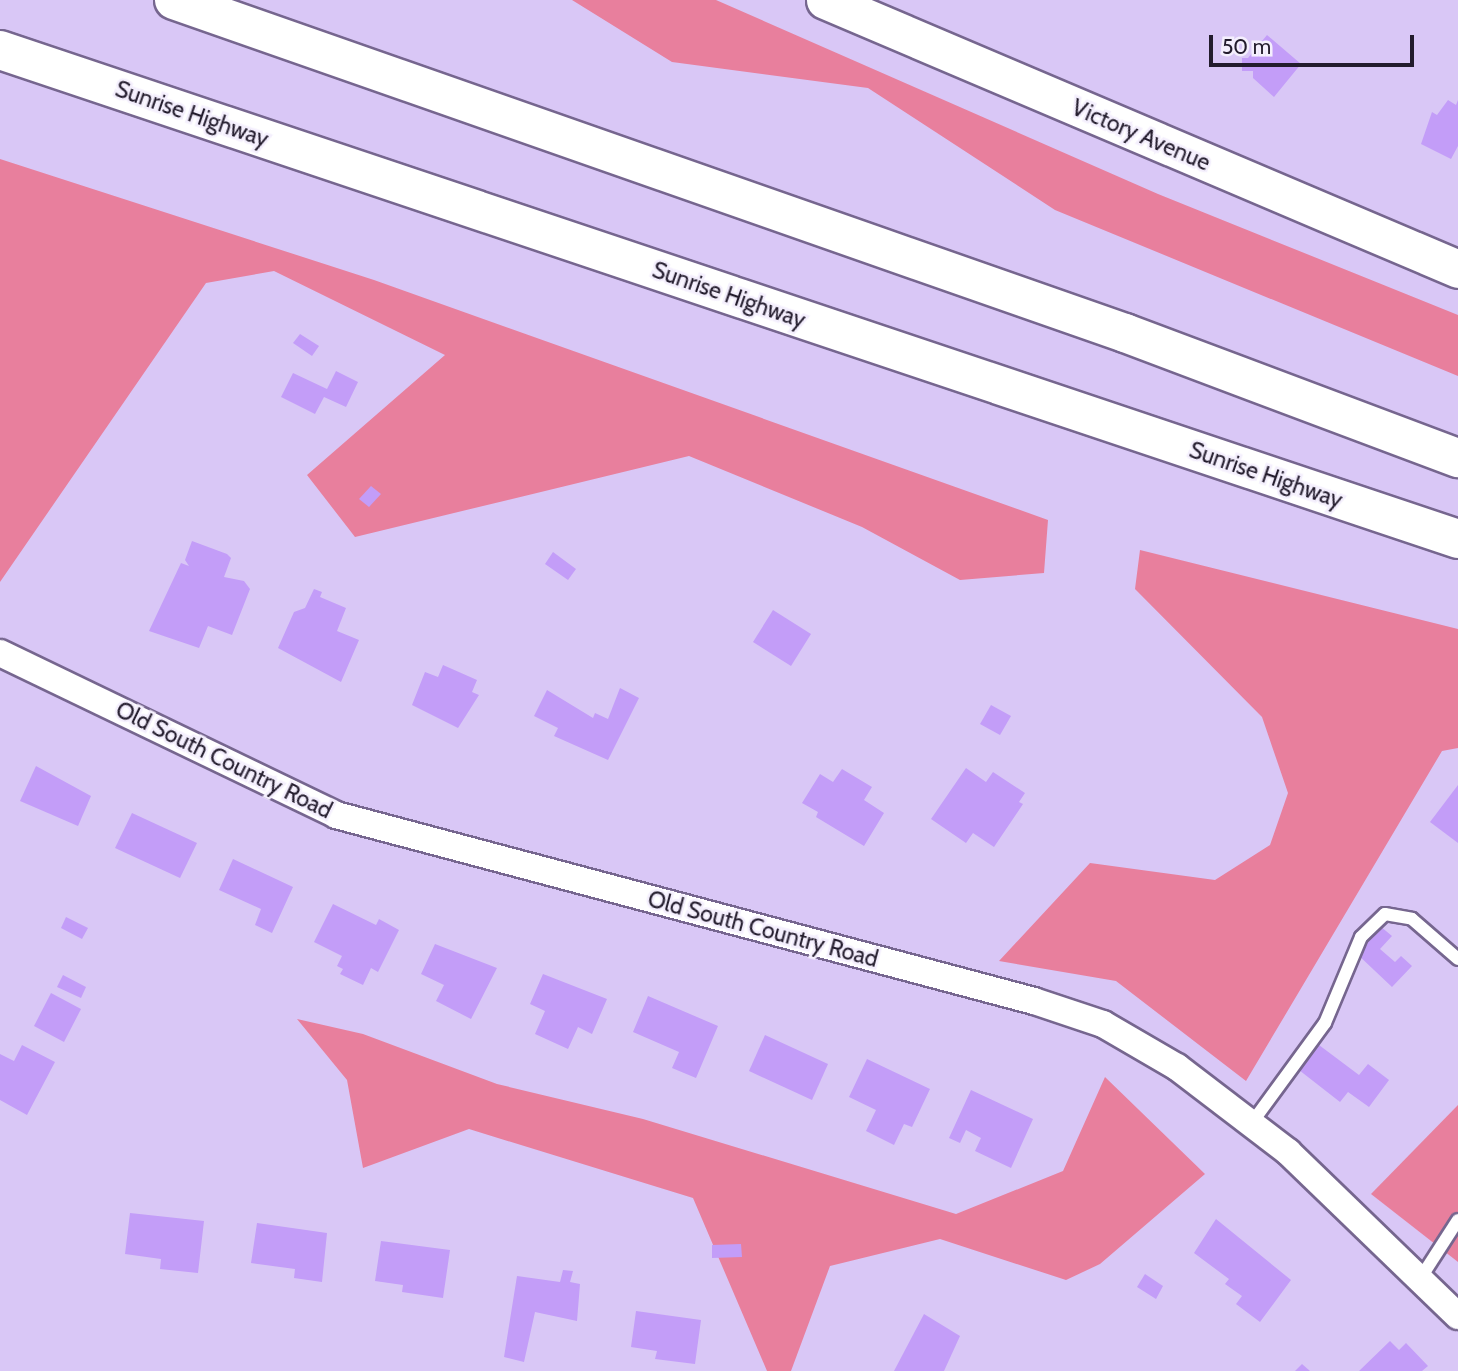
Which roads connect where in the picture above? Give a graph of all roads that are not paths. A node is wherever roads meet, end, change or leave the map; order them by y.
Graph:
1 (174, 0) edge
2 (825, 0) edge
3 (0, 50) edge
4 (1458, 269) edge
5 (1458, 458) edge
6 (1458, 539) edge
7 (0, 653) edge
8 (1458, 959) edge
9 (1251, 1124) junction
10 (1458, 1220) edge
11 (1420, 1279) junction
12 (1458, 1315) edge

1 - 5 highway
2 - 4 street, Victory Avenue
3 - 6 highway, Sunrise Highway
7 - 9 street, Old South Country Road
8 - 9 lane
9 - 11 street, Old South Country Road
10 - 11 lane
11 - 12 street, Old South Country Road

